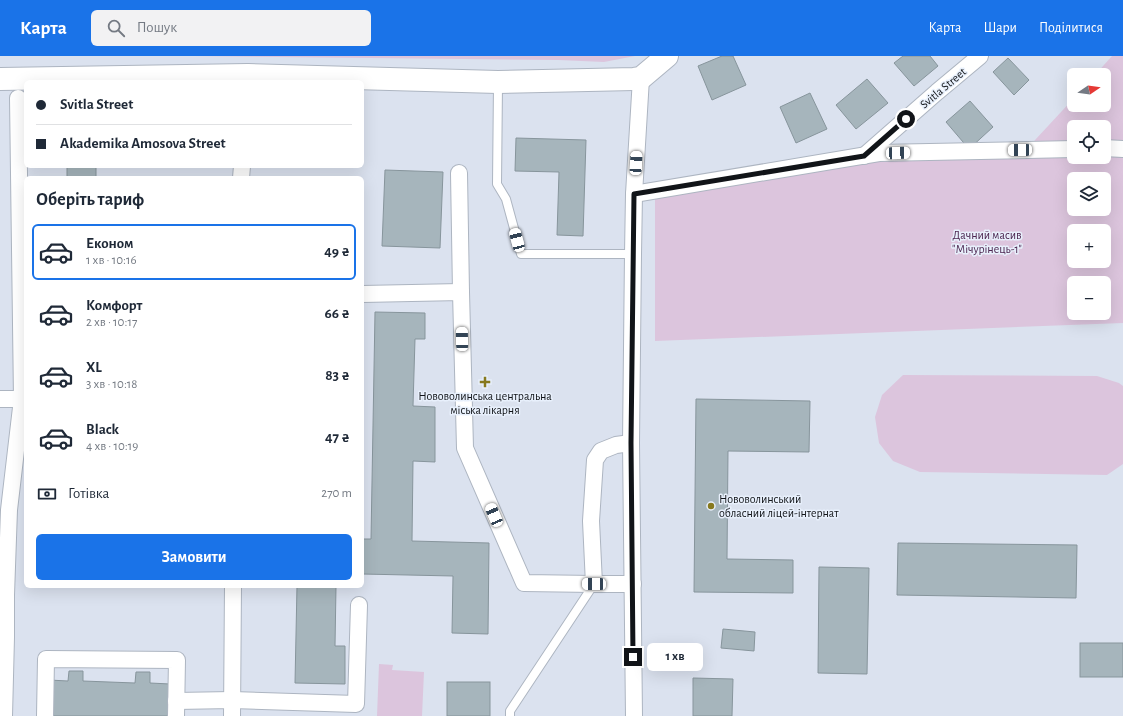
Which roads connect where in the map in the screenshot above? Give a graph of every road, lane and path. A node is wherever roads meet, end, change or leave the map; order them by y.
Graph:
1 (667, 56) edge
2 (980, 56) edge
3 (641, 78) junction
4 (0, 79) edge
5 (248, 79) edge
6 (331, 80) edge
7 (364, 80) edge
8 (498, 82) junction
9 (18, 98) dead end
10 (1111, 148) edge
11 (1067, 149) edge
12 (1123, 149) edge
13 (864, 156) junction
14 (459, 173) dead end
15 (634, 194) junction
16 (633, 254) junction
17 (461, 292) junction
18 (364, 294) edge
19 (0, 399) edge
20 (24, 399) edge
21 (631, 443) junction
22 (594, 584) junction
23 (632, 584) junction
24 (233, 588) edge
25 (359, 605) dead end
26 (3, 637) edge
27 (232, 700) junction
28 (176, 708) edge
29 (4, 716) edge
30 (45, 716) edge
31 (232, 716) edge
32 (510, 716) edge
33 (634, 716) edge

1 - 3 street
2 - 13 street, Svitla Street
3 - 8 street
3 - 15 street
4 - 5 street
5 - 6 street
7 - 8 street
8 - 16 lane
9 - 20 street
10 - 12 street
11 - 13 street
13 - 15 street
14 - 17 street
15 - 16 street
16 - 21 street
17 - 18 street
17 - 22 street
19 - 20 street
20 - 26 street
21 - 22 street
21 - 23 street
22 - 23 street
22 - 32 lane
23 - 33 street
24 - 27 street
25 - 27 street
26 - 29 street
27 - 28 street
27 - 31 street
28 - 30 street

